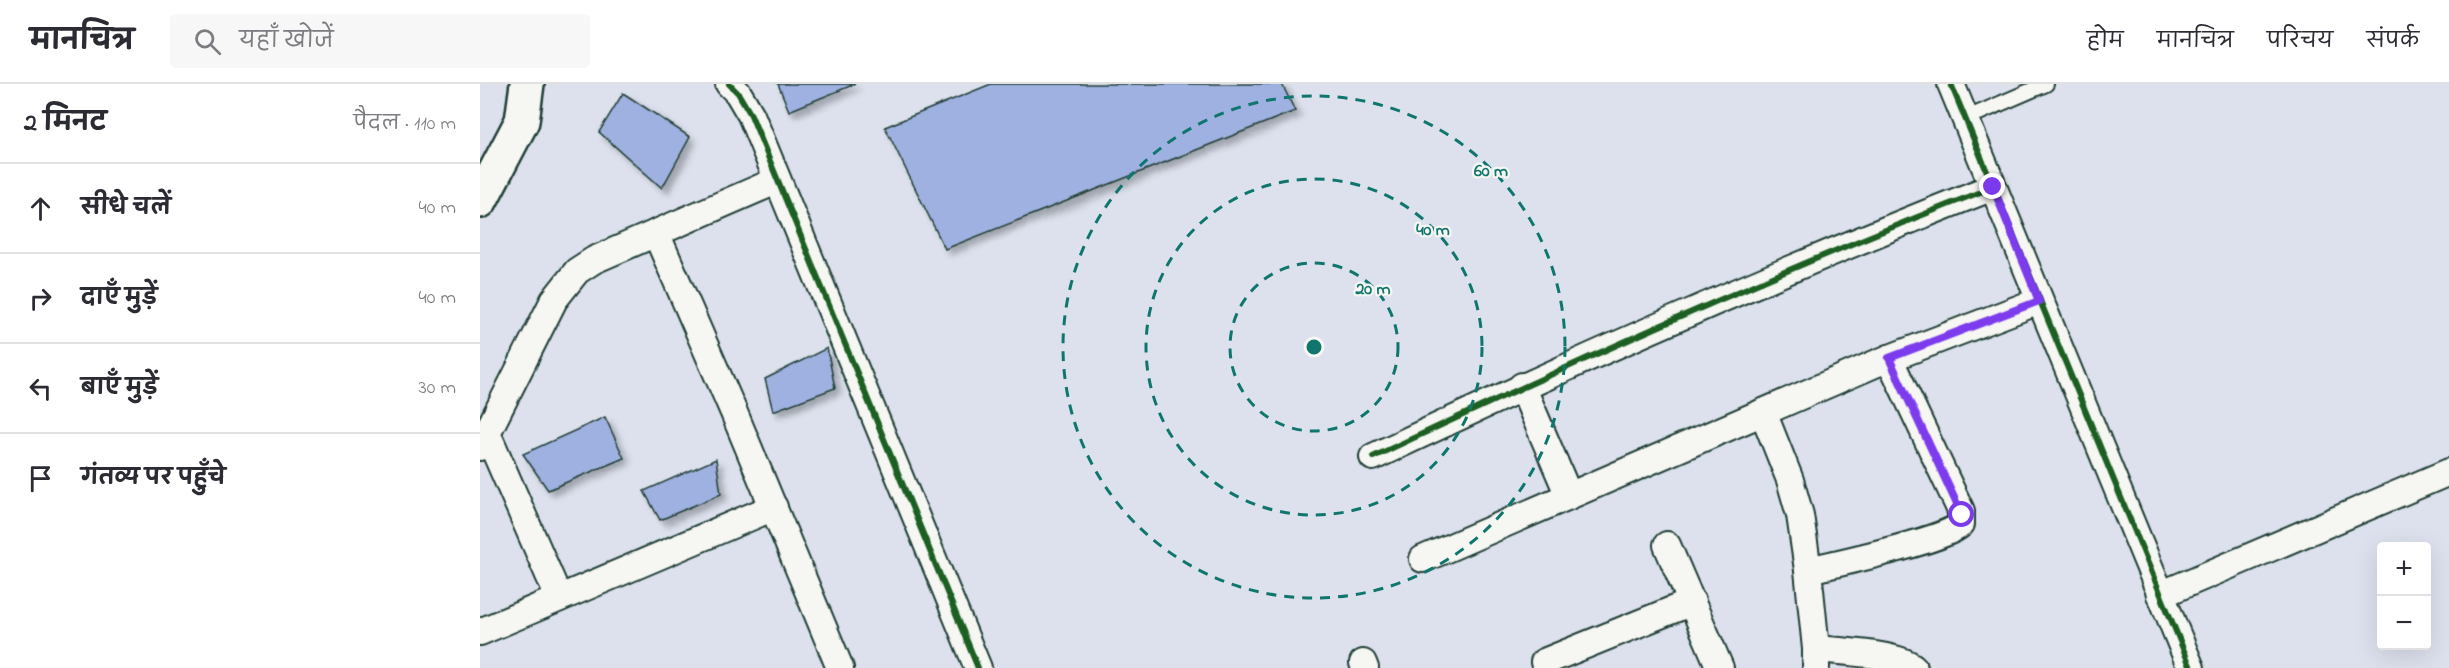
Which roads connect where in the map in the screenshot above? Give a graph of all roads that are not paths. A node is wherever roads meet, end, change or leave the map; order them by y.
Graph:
1 (527, 84) edge
2 (729, 84) edge
3 (1951, 84) edge
4 (2046, 84) edge
5 (1965, 119) junction
6 (776, 181) junction
7 (1993, 187) junction
8 (480, 201) edge
9 (656, 233) junction
10 (2039, 301) junction
11 (1889, 358) junction
12 (1522, 386) junction
13 (1763, 412) junction
14 (484, 440) edge
15 (1373, 458) dead end
16 (2449, 472) edge
17 (1569, 496) junction
18 (774, 507) junction
19 (1667, 544) dead end
20 (1423, 560) dead end
21 (1808, 570) junction
22 (2160, 595) junction
23 (559, 598) junction
24 (1692, 602) junction
25 (480, 632) edge
26 (1816, 659) edge
27 (1544, 662) dead end
28 (840, 668) edge
29 (978, 668) edge
30 (1720, 668) edge
31 (1914, 668) edge
32 (2191, 668) edge

1 - 8 street
2 - 6 street
3 - 5 street
4 - 5 lane
5 - 7 street
6 - 9 street
6 - 29 street
7 - 10 street
7 - 12 street
9 - 14 street
9 - 18 street
10 - 11 street
10 - 22 street
11 - 13 street
11 - 21 street
12 - 15 street
12 - 17 street
13 - 17 street
13 - 21 street
14 - 23 street
16 - 22 street
17 - 20 street
18 - 23 street
18 - 28 street
19 - 24 street
21 - 26 street
22 - 32 street
23 - 25 street
24 - 27 street
24 - 30 street
26 - 31 street

